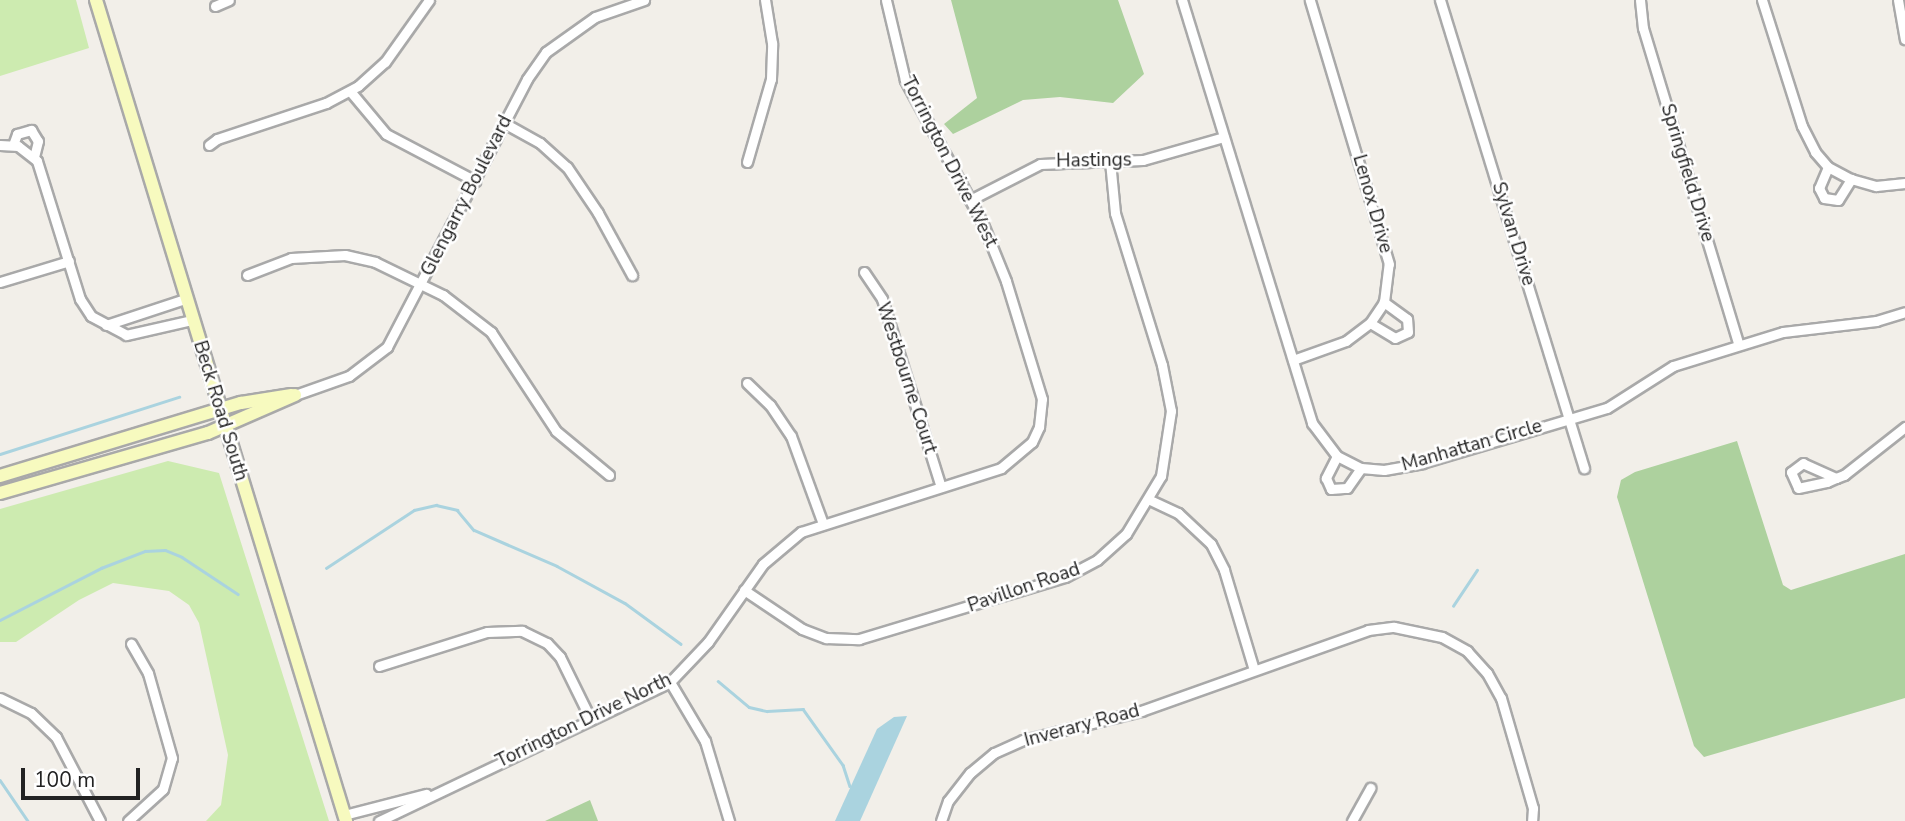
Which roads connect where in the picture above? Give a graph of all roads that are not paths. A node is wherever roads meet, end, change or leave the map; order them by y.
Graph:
1 (96, 0) edge
2 (229, 0) edge
3 (644, 0) edge
4 (765, 0) edge
5 (886, 0) edge
6 (1182, 0) edge
7 (1310, 0) edge
8 (1440, 0) edge
9 (1640, 0) edge
10 (1762, 0) edge
11 (1898, 0) edge
12 (427, 1) edge
13 (215, 6) dead end
14 (1905, 39) edge
15 (350, 91) junction
16 (504, 123) junction
17 (1224, 137) junction
18 (0, 145) edge
19 (13, 145) junction
20 (209, 145) dead end
21 (34, 157) junction
22 (1110, 161) junction
23 (747, 162) dead end
24 (1828, 167) junction
25 (1851, 179) junction
26 (475, 181) junction
27 (1905, 183) edge
28 (970, 200) junction
29 (69, 261) junction
30 (864, 272) dead end
31 (247, 275) dead end
32 (632, 275) dead end
33 (0, 282) edge
34 (422, 285) junction
35 (185, 299) junction
36 (1384, 302) junction
37 (1905, 312) edge
38 (191, 320) junction
39 (1370, 323) junction
40 (106, 325) junction
41 (1739, 345) junction
42 (1293, 360) junction
43 (747, 383) dead end
44 (295, 395) junction
45 (219, 410) junction
46 (1569, 418) junction
47 (225, 427) junction
48 (1905, 427) edge
49 (1032, 442) joint
50 (1337, 456) junction
51 (1361, 468) junction
52 (1584, 468) dead end
53 (609, 475) dead end
54 (1836, 478) junction
55 (1, 485) edge
56 (941, 487) junction
57 (1150, 500) junction
58 (822, 524) junction
59 (744, 590) junction
60 (131, 644) dead end
61 (379, 666) dead end
62 (1254, 670) junction
63 (670, 682) junction
64 (0, 698) edge
65 (591, 720) junction
66 (1370, 788) dead end
67 (431, 793) junction
68 (345, 818) edge
69 (100, 821) edge
70 (128, 821) edge
71 (379, 821) edge
72 (729, 821) edge
73 (941, 821) edge
74 (1352, 821) edge
75 (1532, 821) edge

1 - 35 main road, Beck Road South
2 - 13 street
3 - 16 street, Glengarry Boulevard
4 - 23 street
5 - 28 street, Torrington Drive West
6 - 17 street, Manhattan Circle
7 - 36 street, Lenox Drive
8 - 46 street, Sylvan Drive
9 - 41 street, Springfield Drive
10 - 24 street
11 - 14 street
12 - 15 street
15 - 20 street
15 - 26 street
16 - 26 street, Glengarry Boulevard
16 - 32 street
17 - 22 street, Hastings
17 - 42 street, Manhattan Circle
18 - 19 street
19 - 21 street
19 - 21 street
21 - 29 street
22 - 28 street, Hastings
22 - 57 street, Pavillon Road
24 - 25 street
24 - 25 street
25 - 27 street
26 - 34 street, Glengarry Boulevard
28 - 49 street, Torrington Drive West
29 - 33 street
29 - 40 street
30 - 56 street, Westbourne Court
31 - 34 street
34 - 44 street, Glengarry Boulevard
34 - 53 street
35 - 38 main road, Beck Road South
35 - 40 street
36 - 39 street, Lenox Drive
36 - 39 street
37 - 41 street, Manhattan Circle
38 - 40 street
38 - 45 main road, Beck Road South
39 - 42 street, Lenox Drive
41 - 46 street, Manhattan Circle
42 - 50 street, Manhattan Circle
43 - 58 street
44 - 45 main road, Glengarry Boulevard
44 - 47 main road, Glengarry Boulevard
45 - 47 main road, Beck Road South
45 - 55 main road, Glengarry Boulevard
46 - 51 street, Manhattan Circle
46 - 52 street, Sylvan Drive
47 - 55 main road, Glengarry Boulevard
47 - 68 main road, Beck Road South
48 - 54 street
49 - 56 street, Torrington Drive North
50 - 51 street, Manhattan Circle
50 - 51 street
54 - 54 street
56 - 58 street, Torrington Drive North
57 - 59 street, Pavillon Road
57 - 62 street
58 - 59 street, Torrington Drive North
59 - 63 street, Torrington Drive North
60 - 70 street
61 - 65 street
62 - 73 street, Inverary Road
62 - 75 street, Inverary Road
63 - 65 street, Torrington Drive North
63 - 72 street
64 - 69 street
65 - 67 street, Torrington Drive North
66 - 74 street
67 - 68 street, Torrington Drive North
67 - 71 street, Torrington Drive North

